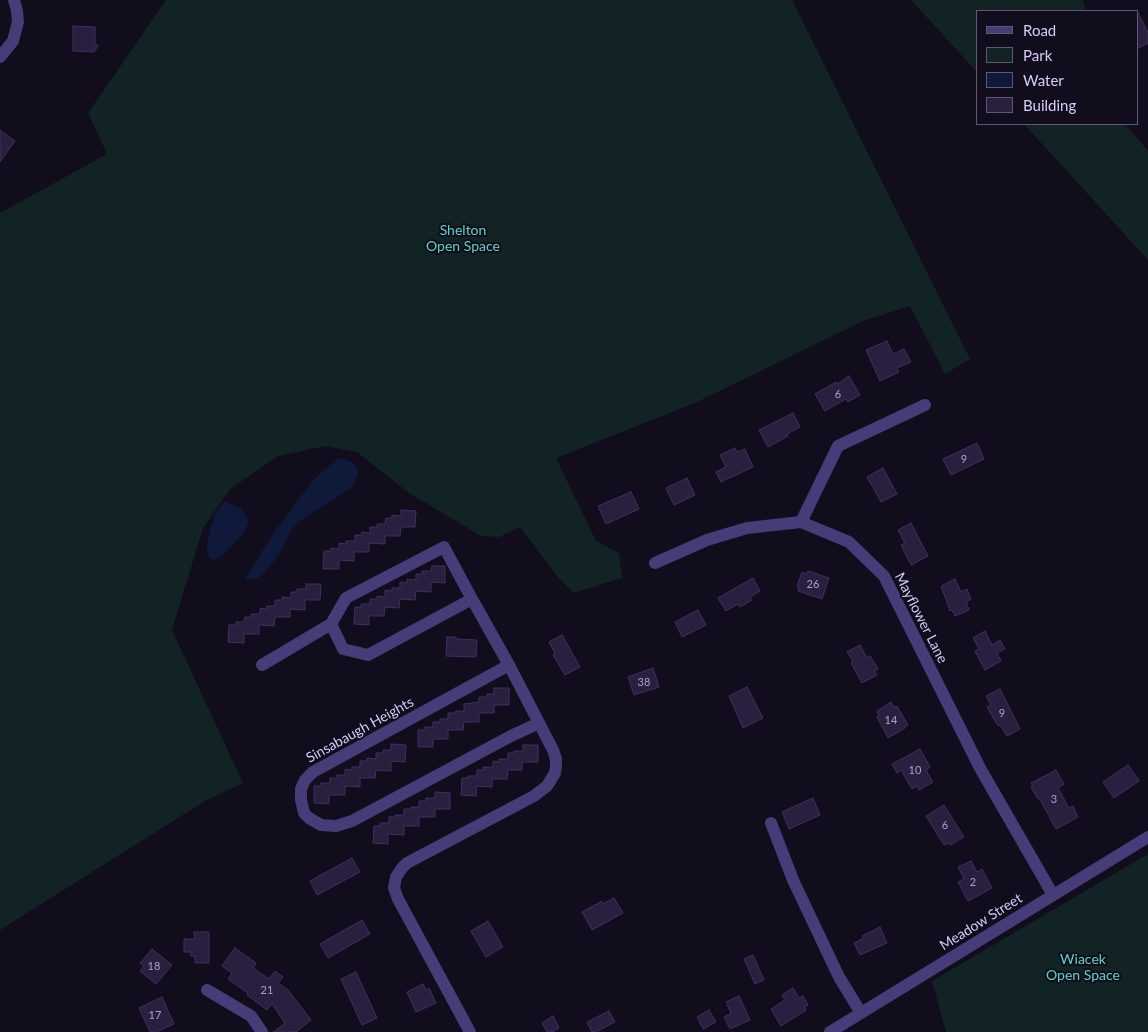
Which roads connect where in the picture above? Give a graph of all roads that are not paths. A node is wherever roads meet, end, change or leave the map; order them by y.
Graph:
1 (14, 0) edge
2 (0, 57) edge
3 (925, 405) dead end
4 (801, 522) junction
5 (655, 563) dead end
6 (472, 599) junction
7 (332, 624) junction
8 (262, 665) dead end
9 (509, 665) junction
10 (539, 723) junction
11 (771, 823) dead end
12 (1148, 837) edge
13 (1053, 895) junction
14 (207, 990) dead end
15 (861, 1013) junction
16 (262, 1032) edge
17 (470, 1032) edge
18 (830, 1032) edge

1 - 2 street
3 - 4 street
4 - 5 street, Mayflower Lane
4 - 13 street, Mayflower Lane
6 - 7 street
6 - 7 street
6 - 9 street
7 - 8 street
9 - 10 street
9 - 10 street, Sinsabaugh Heights
10 - 17 street
11 - 15 street
12 - 13 street, Meadow Street
13 - 15 street, Meadow Street
14 - 16 street
15 - 18 street, Meadow Street

